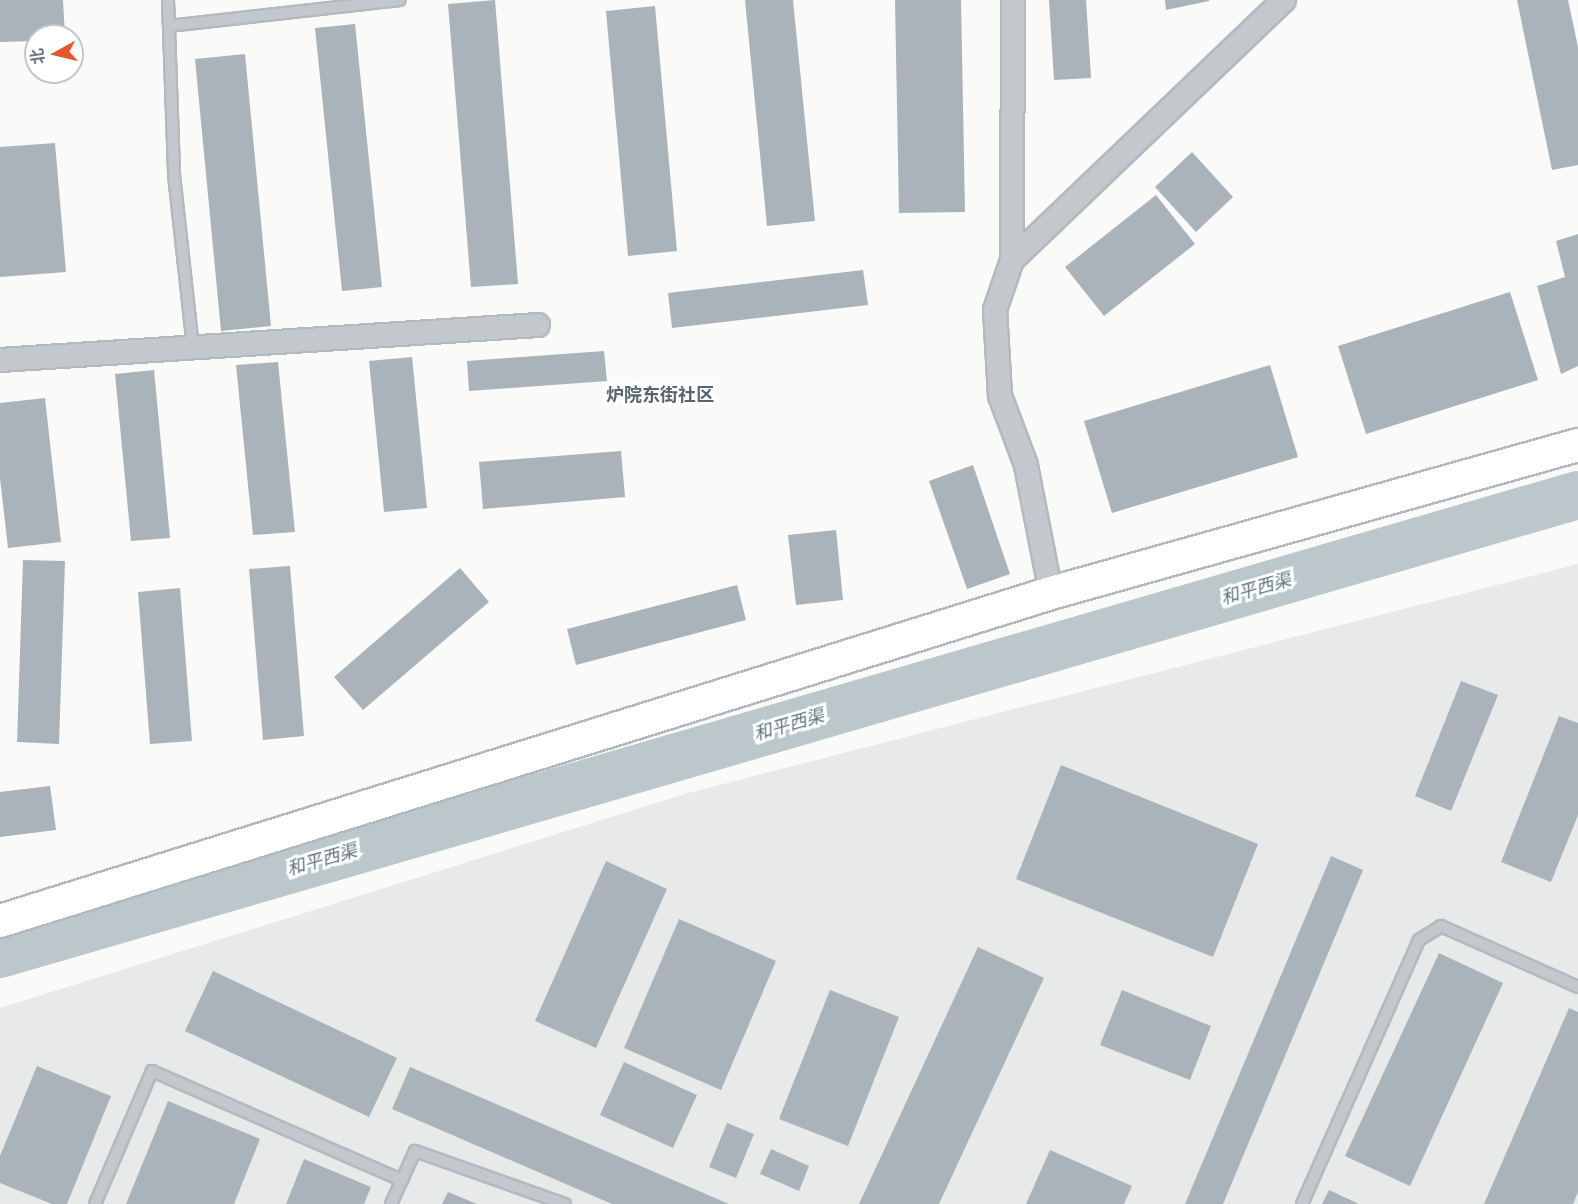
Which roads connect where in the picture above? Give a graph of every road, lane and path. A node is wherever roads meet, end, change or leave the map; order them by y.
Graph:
1 (168, 0) edge
2 (400, 0) edge
3 (1014, 0) edge
4 (1284, 0) edge
5 (169, 26) junction
6 (1012, 260) junction
7 (538, 325) dead end
8 (194, 347) junction
9 (0, 360) edge
10 (1578, 445) edge
11 (1051, 593) junction
12 (0, 921) edge
13 (1578, 987) edge
14 (402, 1180) junction
15 (95, 1204) edge
16 (391, 1204) edge
17 (565, 1204) edge
18 (1302, 1204) edge

1 - 5 lane
2 - 5 lane
3 - 6 street
4 - 6 street
5 - 8 lane
6 - 11 street
7 - 8 street
8 - 9 street
10 - 11 street
11 - 12 street
13 - 18 lane
14 - 15 lane
14 - 16 lane
14 - 17 lane

